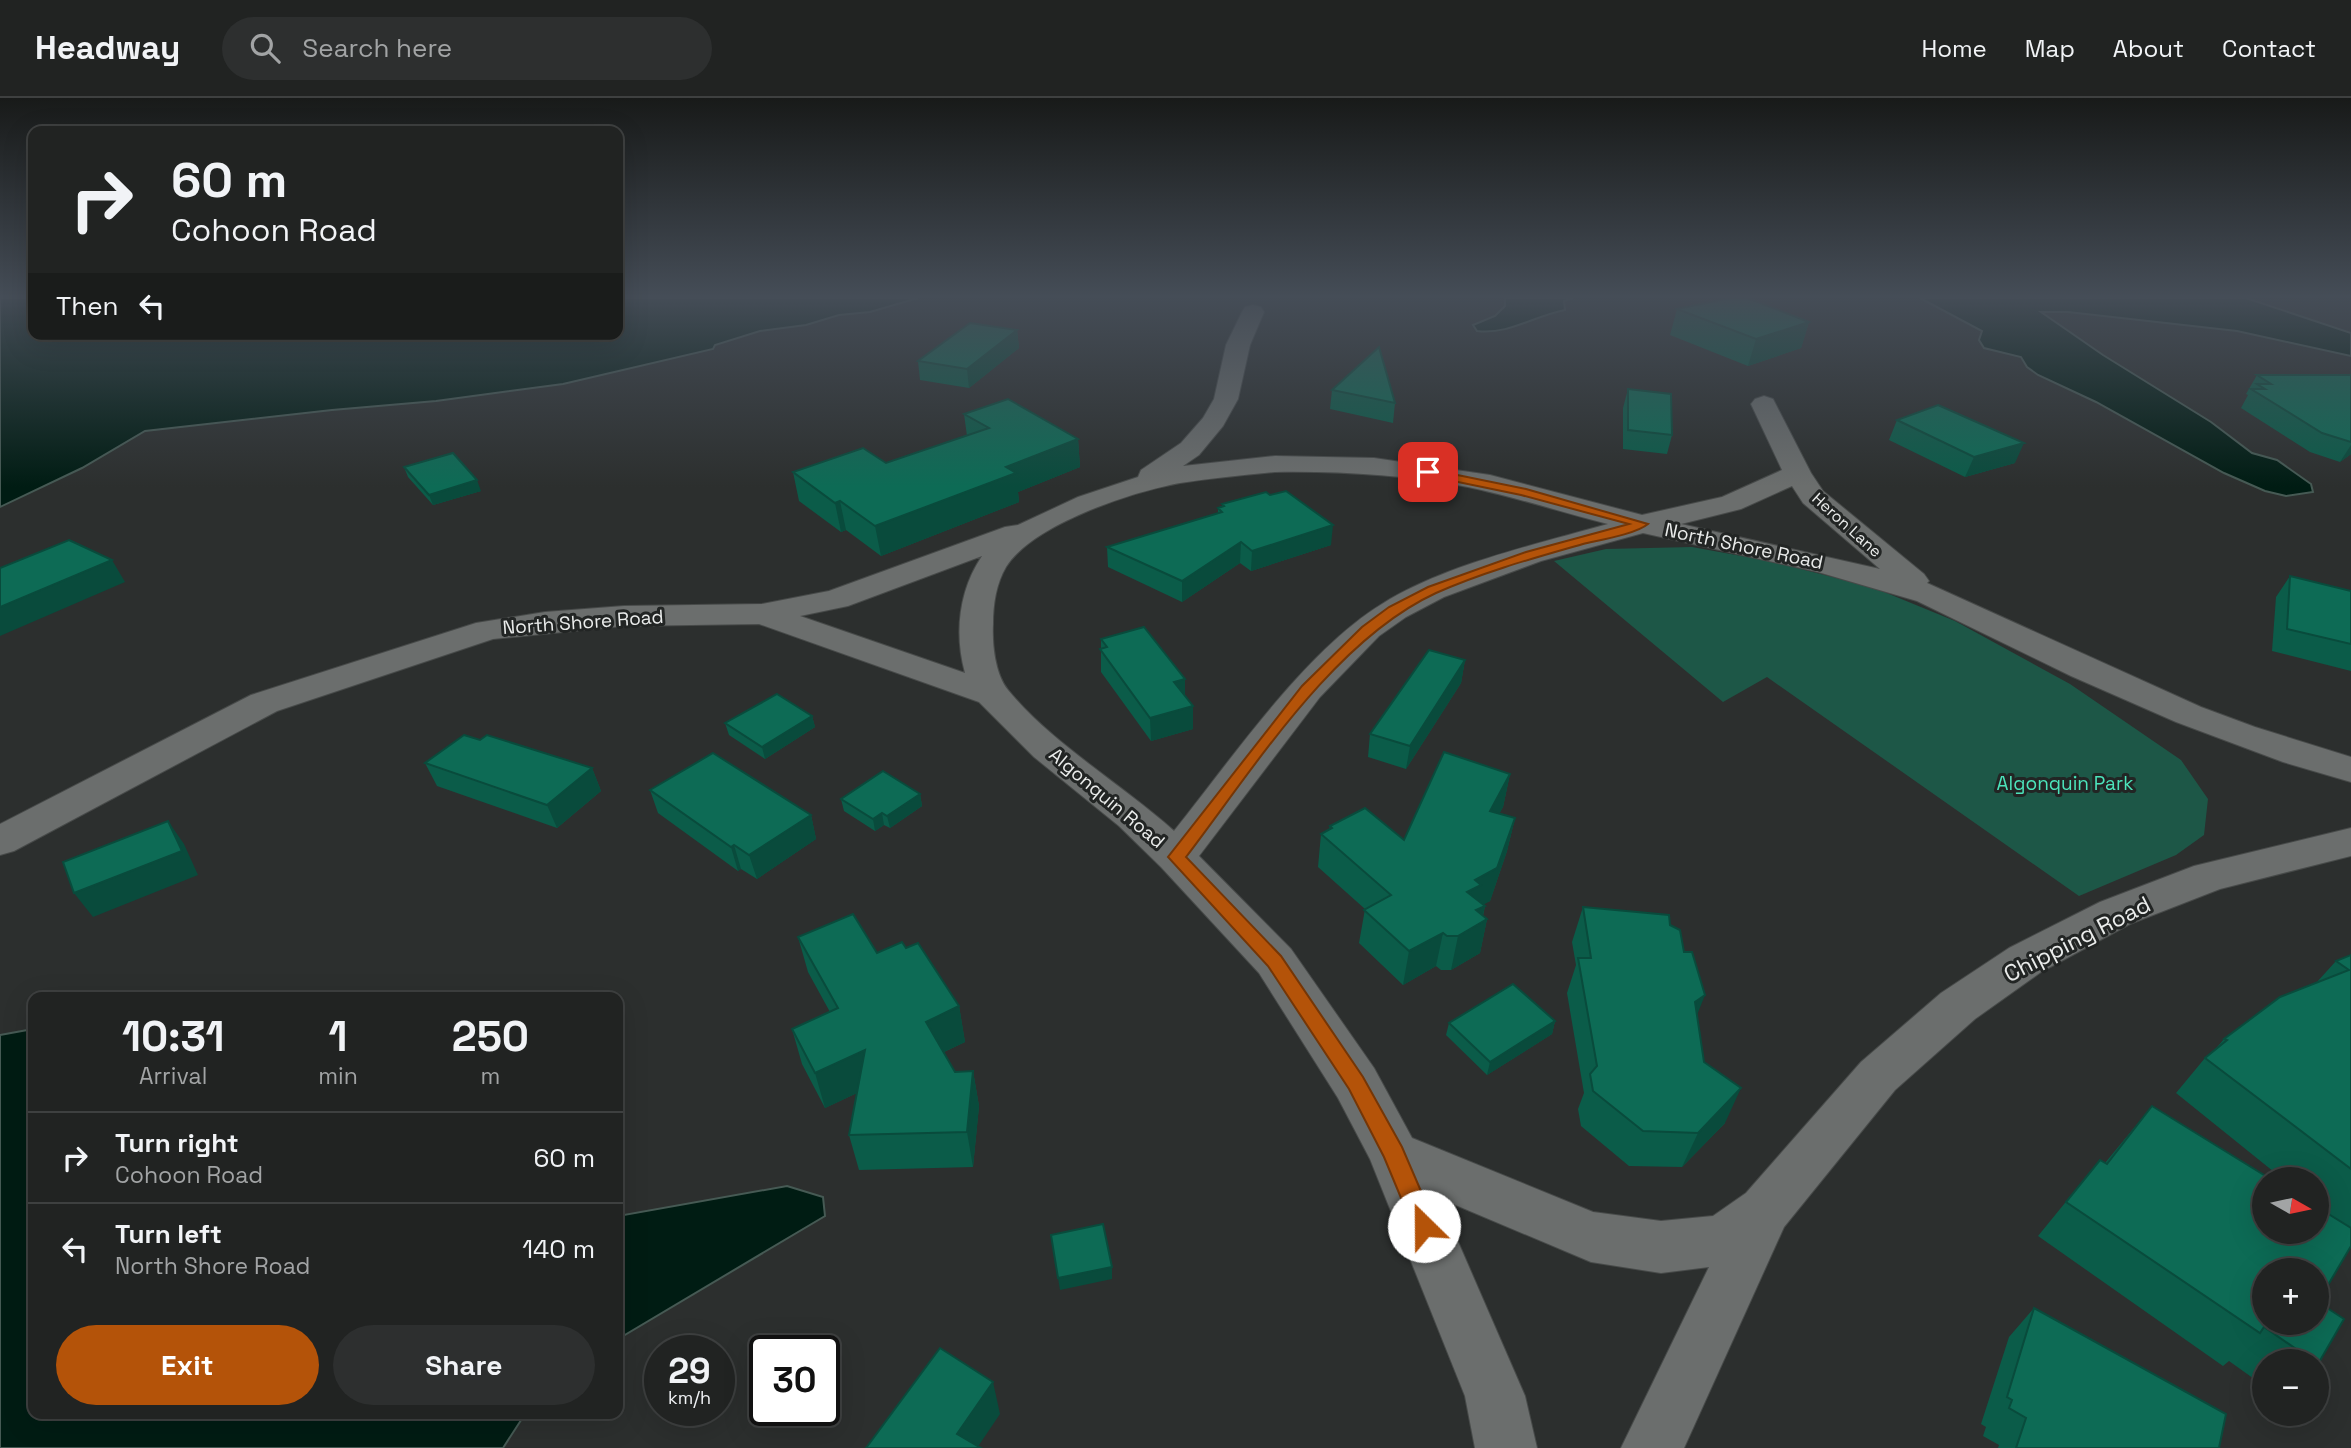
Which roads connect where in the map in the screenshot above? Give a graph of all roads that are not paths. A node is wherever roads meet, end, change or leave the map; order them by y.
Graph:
1 (1234, 361) edge
2 (1764, 404) dead end
3 (1190, 449) junction
4 (1316, 463) junction
5 (1797, 473) junction
6 (1133, 487) junction
7 (1642, 524) junction
8 (1029, 528) junction
9 (1928, 594) junction
10 (762, 614) junction
11 (992, 694) junction
12 (2351, 770) edge
13 (0, 841) edge
14 (2351, 842) edge
15 (1176, 857) junction
16 (1394, 1154) junction
17 (1765, 1210) junction
18 (1506, 1448) edge
19 (1652, 1448) edge

1 - 3 street
2 - 5 street, Heron Lane
3 - 4 street
3 - 6 street
4 - 6 street, North Shore Road
4 - 7 street, North Shore Road
5 - 7 street
5 - 9 street, Heron Lane
6 - 8 street, North Shore Road
7 - 9 street, North Shore Road
7 - 15 street
8 - 10 street, North Shore Road
8 - 11 street, North Shore Road
9 - 12 street, North Shore Road
10 - 11 street, Algonquin Road
10 - 13 street, North Shore Road
11 - 15 street, Algonquin Road
14 - 17 street, Chipping Road
15 - 16 street, Algonquin Road
16 - 17 street, Chipping Road
16 - 18 street, Algonquin Road
17 - 19 street, Chipping Road

